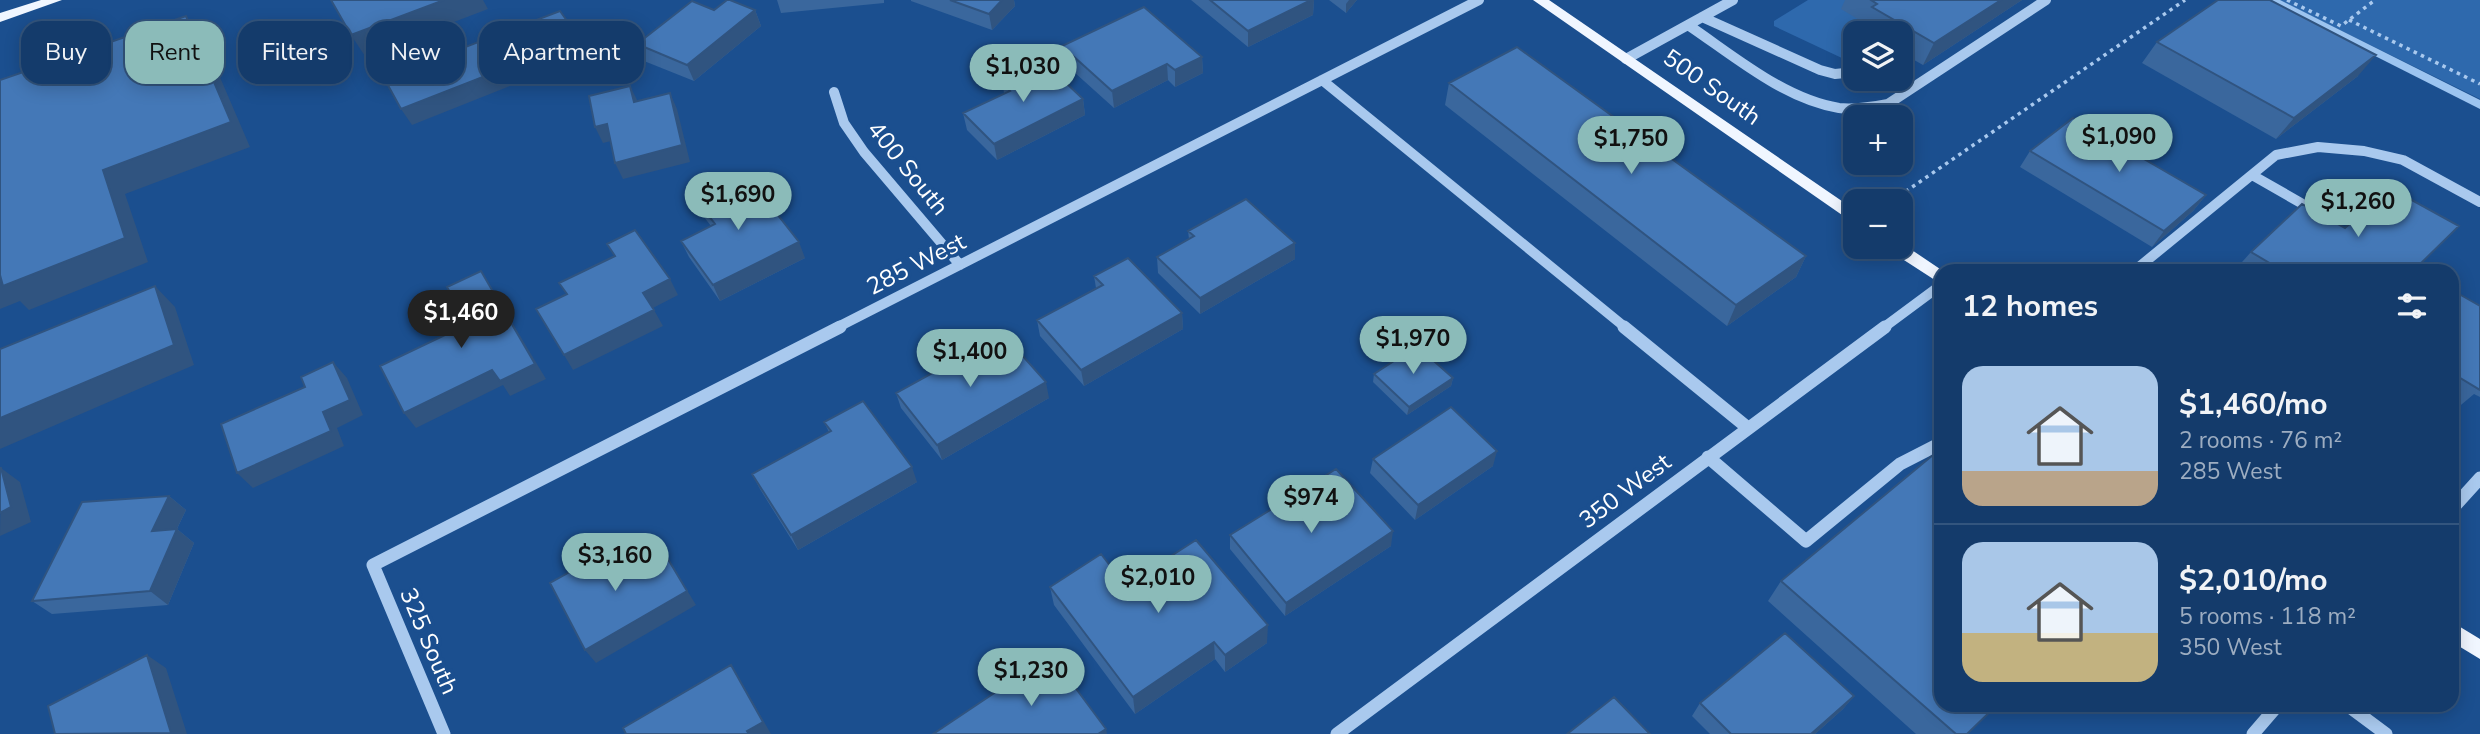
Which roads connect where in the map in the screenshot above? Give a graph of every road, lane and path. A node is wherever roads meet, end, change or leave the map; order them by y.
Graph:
1 (55, 0) edge
2 (1479, 0) edge
3 (1540, 0) edge
4 (1733, 0) edge
5 (2046, 0) edge
6 (2185, 0) edge
7 (2287, 0) edge
8 (2375, 0) edge
9 (1702, 17) junction
10 (0, 18) edge
11 (2349, 20) junction
12 (1688, 25) junction
13 (1626, 60) junction
14 (1843, 73) edge
15 (1322, 80) junction
16 (2480, 84) edge
17 (834, 92) dead end
18 (2252, 175) junction
19 (1909, 189) edge
20 (2480, 202) edge
21 (1843, 210) edge
22 (2323, 216) edge
23 (1913, 259) edge
24 (2143, 264) edge
25 (960, 265) junction
26 (1934, 273) edge
27 (1934, 290) edge
28 (1748, 428) junction
29 (1934, 447) edge
30 (1708, 457) junction
31 (2480, 478) edge
32 (2459, 497) edge
33 (373, 565) joint
34 (2459, 636) edge
35 (2480, 650) edge
36 (2272, 712) edge
37 (2356, 712) edge
38 (444, 734) edge
39 (1337, 734) edge
40 (2253, 734) edge
41 (2386, 734) edge

1 - 10 main road
2 - 15 street, 285 West
3 - 13 main road, 500 South
4 - 9 street
5 - 12 street
6 - 19 path
7 - 11 path
8 - 11 path
9 - 12 street
9 - 14 street
11 - 16 path
12 - 13 street
13 - 21 main road, 500 South
15 - 25 street, 285 West
15 - 28 street
17 - 25 street, 400 South
18 - 20 street
18 - 22 street
18 - 24 street
23 - 26 main road
25 - 33 street, 285 West
27 - 28 street, 350 West
28 - 30 street, 350 West
29 - 30 street
30 - 39 street, 350 West
31 - 32 street
33 - 38 street, 325 South
34 - 35 main road
36 - 40 street
37 - 41 street

